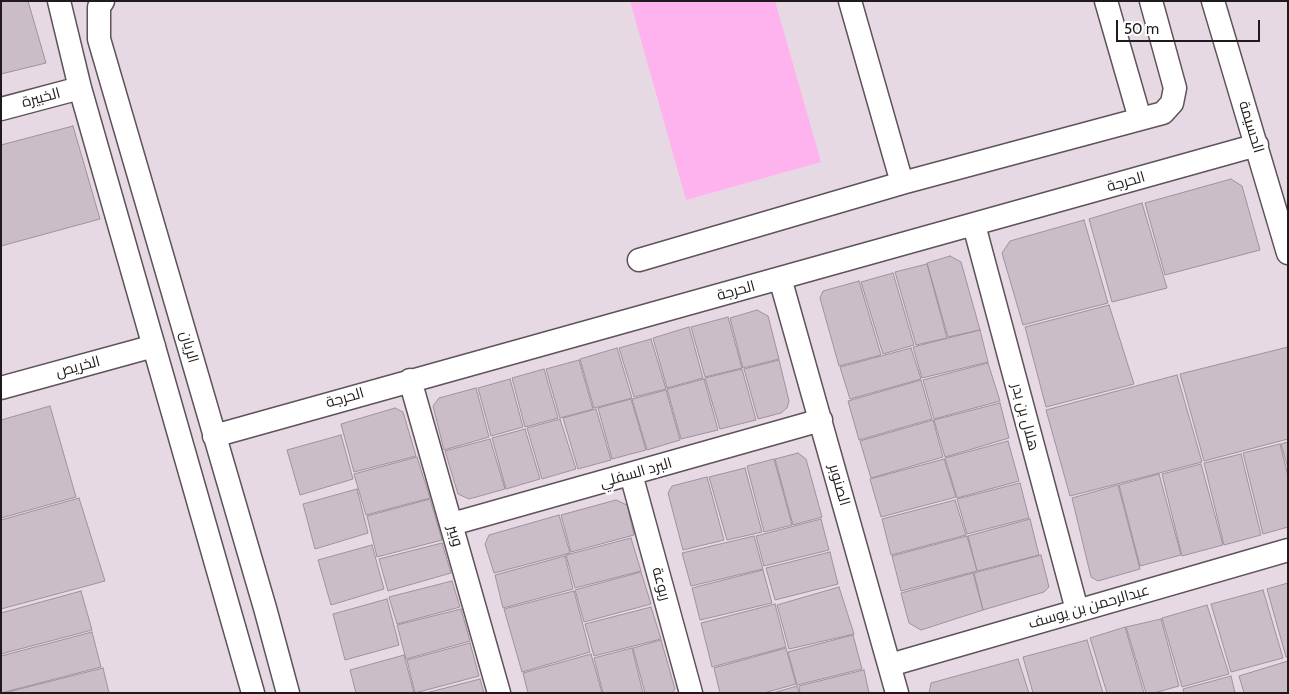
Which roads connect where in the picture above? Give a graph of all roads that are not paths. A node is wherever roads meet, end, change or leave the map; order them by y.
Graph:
1 (59, 1) edge
2 (103, 1) edge
3 (850, 1) edge
4 (1106, 1) edge
5 (1151, 1) edge
6 (1214, 1) edge
7 (80, 88) junction
8 (1, 109) edge
9 (1140, 119) junction
10 (1257, 145) junction
11 (902, 183) junction
12 (974, 225) junction
13 (1288, 253) edge
14 (639, 260) dead end
15 (780, 278) junction
16 (154, 346) junction
17 (410, 380) junction
18 (1, 388) edge
19 (821, 420) junction
20 (214, 436) junction
21 (631, 474) junction
22 (452, 524) junction
23 (1288, 550) edge
24 (265, 608) junction
25 (1077, 610) junction
26 (231, 616) junction
27 (890, 665) junction
28 (253, 693) edge
29 (288, 693) edge
30 (499, 693) edge
31 (691, 693) edge
32 (897, 693) edge

1 - 7 street
2 - 20 street, الريان
3 - 11 street
4 - 9 street
5 - 9 street
6 - 10 street, الحسيمة
7 - 8 street, الخبيرة
7 - 16 street
9 - 11 street
10 - 12 street, الحرجة
10 - 13 street, الحسيمة
11 - 14 street
12 - 15 street, الحرجة
12 - 25 street, هلال بن بدر
15 - 17 street, الحرجة
15 - 19 street, الصنوبر
16 - 18 street, الخريص
16 - 26 street
17 - 20 street, الحرجة
17 - 22 street, وبير
19 - 21 street, البرد السفلي
19 - 27 street, الصنوبر
20 - 24 street, الريان
21 - 22 street, البرد السفلي
21 - 31 street, ربوعة
22 - 30 street, وبير
23 - 25 street, عبدالرحمن بن يوسف
24 - 26 street
24 - 29 street, الريان
25 - 27 street, عبدالرحمن بن يوسف
26 - 28 street
27 - 32 street, الصنوبر

